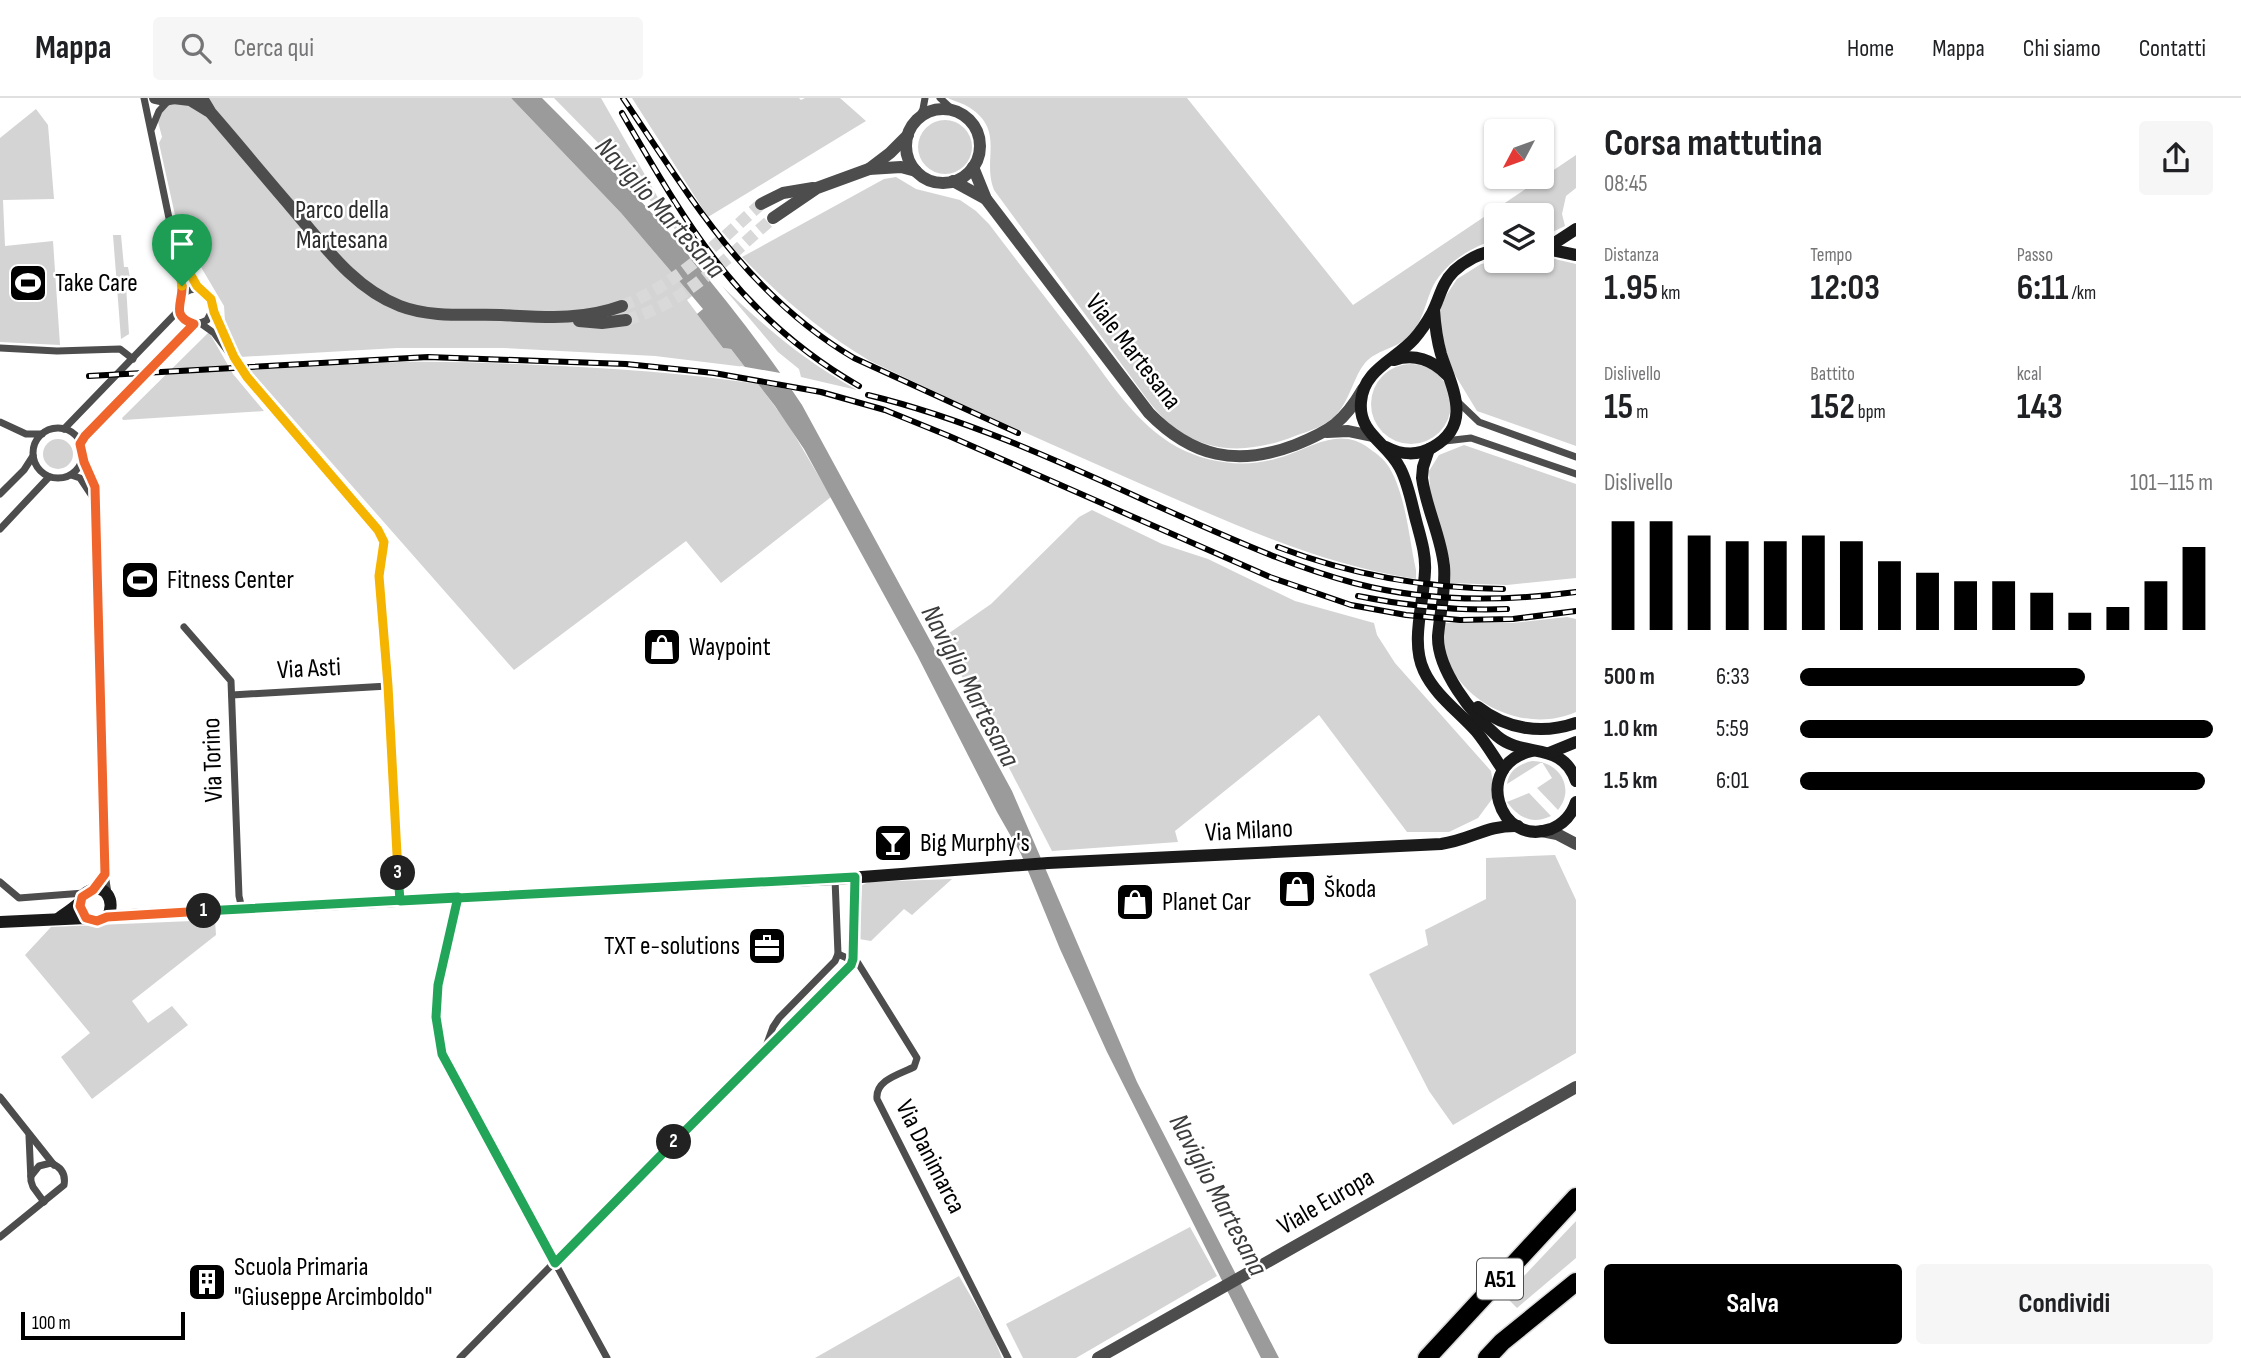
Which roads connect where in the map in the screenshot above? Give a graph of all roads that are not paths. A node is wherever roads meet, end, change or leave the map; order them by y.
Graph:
1 (144, 98) edge
2 (155, 98) edge
3 (202, 98) edge
4 (925, 98) edge
5 (940, 98) edge
6 (172, 99) edge
7 (954, 111) junction
8 (211, 113) junction
9 (918, 119) junction
10 (152, 128) junction
11 (908, 135) junction
12 (973, 167) junction
13 (869, 169) junction
14 (916, 171) junction
15 (953, 181) junction
16 (817, 188) junction
17 (986, 199) junction
18 (761, 204) tunnel mouth
19 (773, 218) tunnel mouth
20 (1576, 229) edge
21 (1554, 242) edge
22 (176, 249) junction
23 (1554, 250) edge
24 (1484, 254) edge
25 (1576, 255) edge
26 (201, 290) junction
27 (183, 295) junction
28 (622, 306) tunnel mouth
29 (213, 309) junction
30 (179, 310) junction
31 (1434, 310) junction
32 (565, 318) junction
33 (626, 320) tunnel mouth
34 (197, 324) junction
35 (0, 348) edge
36 (234, 357) junction
37 (133, 359) junction
38 (1388, 362) junction
39 (1451, 381) junction
40 (1364, 388) junction
41 (1457, 401) junction
42 (0, 422) edge
43 (64, 429) junction
44 (17, 430) junction
45 (1326, 432) junction
46 (42, 434) junction
47 (1372, 436) junction
48 (1441, 442) junction
49 (80, 444) junction
50 (1382, 445) junction
51 (1429, 449) junction
52 (33, 452) junction
53 (82, 456) junction
54 (1576, 457) edge
55 (1576, 474) edge
56 (70, 475) junction
57 (49, 477) junction
58 (0, 494) edge
59 (94, 499) junction
60 (0, 529) edge
61 (184, 627) dead end
62 (388, 686) junction
63 (1456, 686) junction
64 (232, 695) junction
65 (1576, 723) edge
66 (1576, 742) edge
67 (1533, 751) junction
68 (1549, 753) junction
69 (1503, 771) junction
70 (1576, 778) edge
71 (1497, 796) junction
72 (1576, 802) edge
73 (1518, 827) junction
74 (1479, 831) junction
75 (1542, 831) junction
76 (1576, 844) edge
77 (105, 874) junction
78 (855, 877) junction
79 (835, 879) junction
80 (0, 882) edge
81 (86, 895) junction
82 (458, 897) junction
83 (400, 901) junction
84 (109, 906) junction
85 (242, 909) junction
86 (86, 918) junction
87 (58, 919) junction
88 (0, 922) edge
89 (838, 954) junction
90 (853, 959) junction
91 (765, 1049) junction
92 (1576, 1087) edge
93 (0, 1097) edge
94 (29, 1135) junction
95 (54, 1165) junction
96 (31, 1176) junction
97 (1575, 1198) edge
98 (44, 1202) junction
99 (0, 1237) edge
100 (555, 1263) junction
101 (1576, 1282) edge
102 (460, 1358) edge
103 (607, 1358) edge
104 (1009, 1358) edge
105 (1098, 1358) edge
106 (1427, 1358) edge
107 (1487, 1358) edge

1 - 10 street
2 - 6 street
3 - 8 street
4 - 9 street
5 - 7 street
6 - 8 street
6 - 10 street
7 - 9 street
7 - 12 street
8 - 32 street
9 - 11 street
10 - 22 street
11 - 13 street
11 - 14 street
12 - 15 street
12 - 17 street, Viale Martesana
13 - 14 street
13 - 16 street
14 - 15 street
15 - 17 street, Viale Martesana
16 - 18 street
16 - 19 street
17 - 45 street, Viale Martesana
20 - 21 main road
22 - 26 street
22 - 27 street
23 - 25 main road
24 - 31 main road
26 - 27 street
26 - 29 street
27 - 30 street
28 - 32 street
29 - 34 street
29 - 36 street
30 - 34 street
30 - 37 street
31 - 38 main road
31 - 39 main road
32 - 33 street
34 - 36 street
34 - 49 street
35 - 37 street
36 - 62 street
37 - 43 street
38 - 39 main road
38 - 40 main road
39 - 41 main road
40 - 45 street, Viale Martesana
40 - 47 main road
41 - 48 main road
41 - 54 street
42 - 44 street
43 - 46 street
43 - 49 street
44 - 46 street
44 - 52 street
45 - 47 street, Viale Martesana
46 - 52 street
47 - 50 main road
48 - 51 main road
48 - 55 street
49 - 53 street
50 - 51 main road
50 - 69 main road
51 - 63 main road
52 - 57 street
52 - 58 street
53 - 56 street
53 - 59 street
56 - 57 street
56 - 59 street
57 - 60 street
59 - 77 street
61 - 64 street, Via Torino
62 - 64 street, Via Asti
62 - 83 street
63 - 65 main road
63 - 67 main road
64 - 85 street, Via Torino
66 - 68 main road
67 - 68 main road
67 - 69 main road
68 - 70 main road
69 - 71 main road
71 - 73 main road
71 - 74 main road
72 - 75 main road
73 - 74 main road, Via Milano
73 - 75 main road, Via Milano
74 - 78 main road, Via Milano
75 - 76 street
77 - 81 street
77 - 84 street
78 - 79 main road
78 - 90 street
79 - 82 main road
79 - 89 street
80 - 81 street
81 - 84 main road
81 - 86 main road
81 - 87 main road
82 - 83 main road
82 - 100 street
83 - 85 main road
84 - 85 main road
84 - 86 main road
86 - 87 main road
87 - 88 main road
89 - 90 street
89 - 91 street
90 - 91 street
90 - 104 street, Via Danimarca
91 - 100 street
92 - 105 street, Viale Europa
93 - 94 street
94 - 95 street
94 - 96 street
95 - 96 street
95 - 98 street
96 - 98 street
97 - 106 highway, A51
98 - 99 street
100 - 102 street
100 - 103 street
101 - 107 highway, A51

